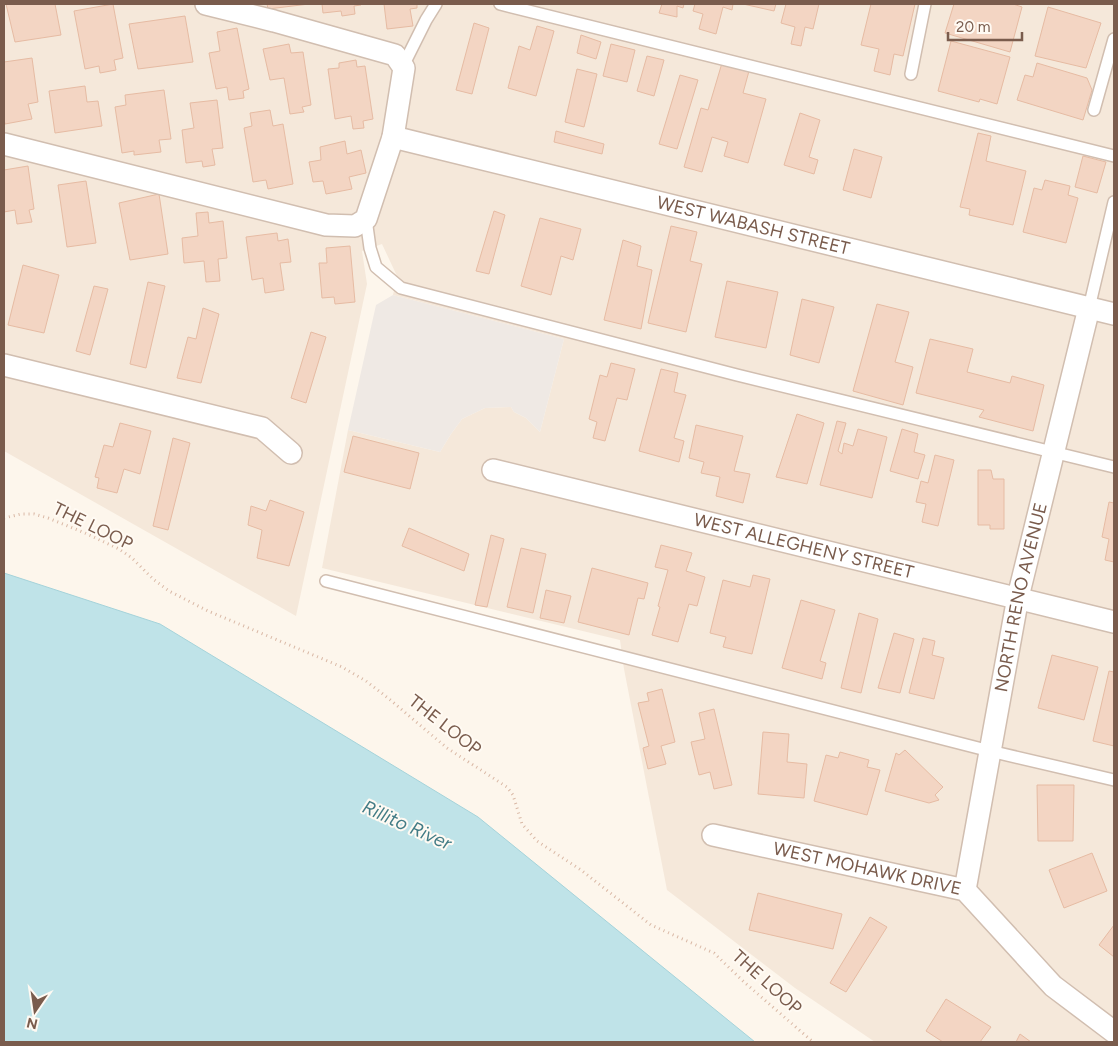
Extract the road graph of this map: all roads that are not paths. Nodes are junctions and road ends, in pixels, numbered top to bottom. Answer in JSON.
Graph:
{"nodes":[{"id":1,"x":206,"y":4,"type":"edge"},
{"id":2,"x":436,"y":4,"type":"edge"},
{"id":3,"x":500,"y":4,"type":"edge"},
{"id":4,"x":925,"y":4,"type":"edge"},
{"id":5,"x":1114,"y":39,"type":"edge"},
{"id":6,"x":403,"y":66,"type":"junction"},
{"id":7,"x":910,"y":74,"type":"dead end"},
{"id":8,"x":1094,"y":110,"type":"dead end"},
{"id":9,"x":393,"y":137,"type":"junction"},
{"id":10,"x":4,"y":144,"type":"edge"},
{"id":11,"x":1114,"y":156,"type":"edge"},
{"id":12,"x":1114,"y":202,"type":"edge"},
{"id":13,"x":366,"y":219,"type":"junction"},
{"id":14,"x":1089,"y":308,"type":"junction"},
{"id":15,"x":1114,"y":314,"type":"edge"},
{"id":16,"x":4,"y":365,"type":"edge"},
{"id":17,"x":291,"y":453,"type":"dead end"},
{"id":18,"x":1053,"y":453,"type":"junction"},
{"id":19,"x":1114,"y":468,"type":"edge"},
{"id":20,"x":493,"y":470,"type":"dead end"},
{"id":21,"x":326,"y":581,"type":"dead end"},
{"id":22,"x":1018,"y":597,"type":"junction"},
{"id":23,"x":1114,"y":622,"type":"edge"},
{"id":24,"x":990,"y":751,"type":"junction"},
{"id":25,"x":1114,"y":780,"type":"edge"},
{"id":26,"x":713,"y":835,"type":"dead end"},
{"id":27,"x":966,"y":890,"type":"junction"},
{"id":28,"x":1114,"y":1032,"type":"edge"}],
"edges":[{"from":1,"to":6,"type":"street"},
{"from":2,"to":6,"type":"lane"},
{"from":3,"to":11,"type":"lane"},
{"from":4,"to":7,"type":"lane"},
{"from":5,"to":8,"type":"lane"},
{"from":6,"to":9,"type":"street"},
{"from":9,"to":13,"type":"street"},
{"from":9,"to":14,"type":"street","name":"WEST WABASH STREET"},
{"from":10,"to":13,"type":"street"},
{"from":12,"to":14,"type":"lane"},
{"from":13,"to":18,"type":"lane"},
{"from":14,"to":15,"type":"street","name":"WEST WABASH STREET"},
{"from":14,"to":18,"type":"street","name":"NORTH RENO AVENUE"},
{"from":16,"to":17,"type":"street"},
{"from":18,"to":19,"type":"lane"},
{"from":18,"to":22,"type":"street","name":"NORTH RENO AVENUE"},
{"from":20,"to":22,"type":"street","name":"WEST ALLEGHENY STREET"},
{"from":21,"to":24,"type":"lane"},
{"from":22,"to":23,"type":"street","name":"WEST ALLEGHENY STREET"},
{"from":22,"to":24,"type":"street","name":"NORTH RENO AVENUE"},
{"from":24,"to":25,"type":"lane"},
{"from":24,"to":27,"type":"street","name":"NORTH RENO AVENUE"},
{"from":26,"to":27,"type":"street","name":"WEST MOHAWK DRIVE"},
{"from":27,"to":28,"type":"street","name":"WEST MOHAWK DRIVE"}]}
